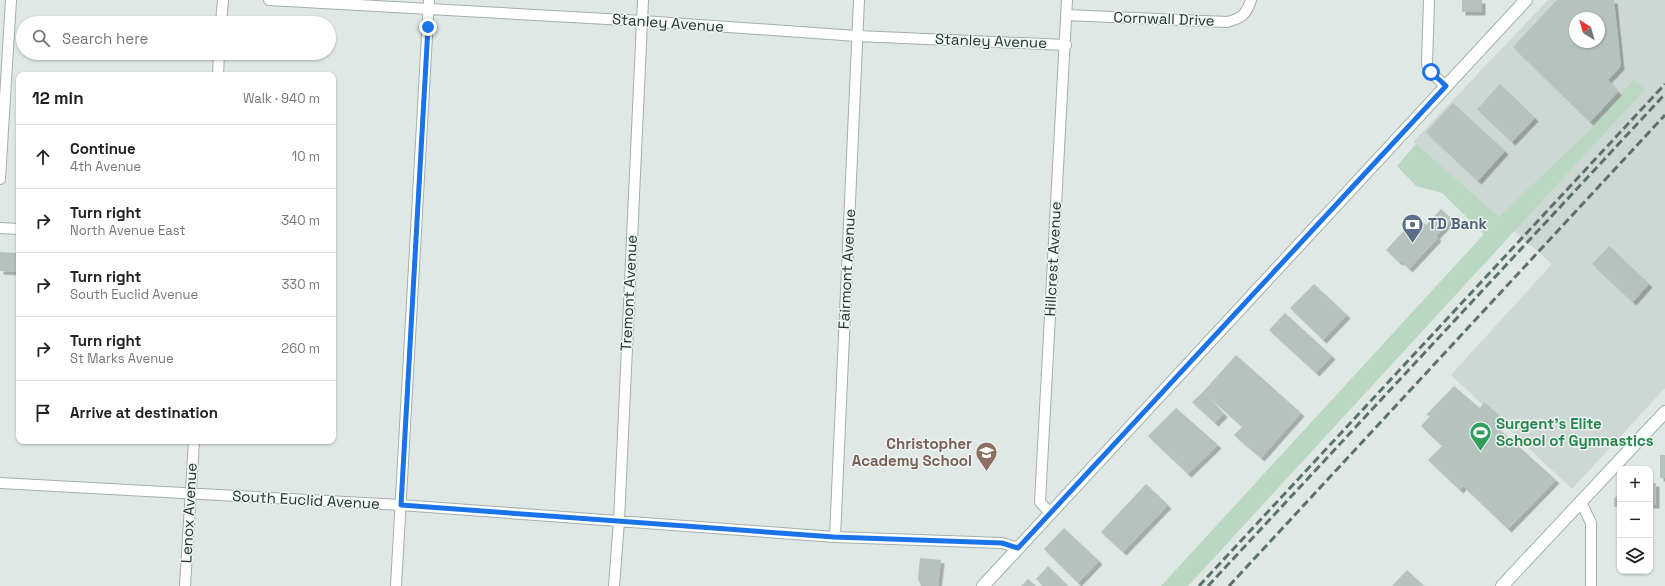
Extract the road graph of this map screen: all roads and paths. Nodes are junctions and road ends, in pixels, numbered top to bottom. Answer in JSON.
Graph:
{"nodes":[{"id":1,"x":11,"y":0,"type":"edge"},
{"id":2,"x":222,"y":0,"type":"edge"},
{"id":3,"x":269,"y":0,"type":"edge"},
{"id":4,"x":643,"y":0,"type":"edge"},
{"id":5,"x":859,"y":0,"type":"edge"},
{"id":6,"x":1067,"y":0,"type":"edge"},
{"id":7,"x":1251,"y":0,"type":"edge"},
{"id":8,"x":1429,"y":0,"type":"edge"},
{"id":9,"x":1526,"y":0,"type":"edge"},
{"id":10,"x":429,"y":5,"type":"edge"},
{"id":11,"x":1066,"y":15,"type":"junction"},
{"id":12,"x":221,"y":16,"type":"edge"},
{"id":13,"x":643,"y":21,"type":"junction"},
{"id":14,"x":857,"y":36,"type":"junction"},
{"id":15,"x":1066,"y":45,"type":"junction"},
{"id":16,"x":219,"y":60,"type":"edge"},
{"id":17,"x":218,"y":72,"type":"edge"},
{"id":18,"x":1446,"y":86,"type":"junction"},
{"id":19,"x":0,"y":179,"type":"edge"},
{"id":20,"x":0,"y":228,"type":"edge"},
{"id":21,"x":16,"y":229,"type":"edge"},
{"id":22,"x":1665,"y":412,"type":"edge"},
{"id":23,"x":194,"y":444,"type":"edge"},
{"id":24,"x":0,"y":483,"type":"edge"},
{"id":25,"x":190,"y":494,"type":"junction"},
{"id":26,"x":1581,"y":502,"type":"junction"},
{"id":27,"x":401,"y":505,"type":"junction"},
{"id":28,"x":1050,"y":513,"type":"junction"},
{"id":29,"x":618,"y":521,"type":"junction"},
{"id":30,"x":834,"y":537,"type":"junction"},
{"id":31,"x":1018,"y":548,"type":"junction"},
{"id":32,"x":185,"y":586,"type":"edge"},
{"id":33,"x":396,"y":586,"type":"edge"},
{"id":34,"x":614,"y":586,"type":"edge"},
{"id":35,"x":984,"y":586,"type":"edge"},
{"id":36,"x":1502,"y":586,"type":"edge"},
{"id":37,"x":1591,"y":586,"type":"edge"}],
"edges":[{"from":1,"to":19,"type":"street"},
{"from":2,"to":12,"type":"street"},
{"from":3,"to":10,"type":"street","name":"Stanley Avenue"},
{"from":4,"to":13,"type":"street","name":"Tremont Avenue"},
{"from":5,"to":14,"type":"street","name":"Fairmont Avenue"},
{"from":6,"to":11,"type":"street","name":"Hillcrest Avenue"},
{"from":7,"to":11,"type":"street","name":"Cornwall Drive"},
{"from":8,"to":18,"type":"street"},
{"from":9,"to":18,"type":"main road"},
{"from":10,"to":13,"type":"street","name":"Stanley Avenue"},
{"from":10,"to":27,"type":"street"},
{"from":11,"to":15,"type":"street","name":"Hillcrest Avenue"},
{"from":13,"to":14,"type":"street","name":"Stanley Avenue"},
{"from":13,"to":29,"type":"street","name":"Tremont Avenue"},
{"from":14,"to":15,"type":"street","name":"Stanley Avenue"},
{"from":14,"to":30,"type":"street","name":"Fairmont Avenue"},
{"from":15,"to":28,"type":"street","name":"Hillcrest Avenue"},
{"from":16,"to":17,"type":"street"},
{"from":18,"to":28,"type":"main road"},
{"from":20,"to":21,"type":"street"},
{"from":22,"to":26,"type":"main road"},
{"from":23,"to":25,"type":"street","name":"Lenox Avenue"},
{"from":24,"to":25,"type":"street","name":"South Euclid Avenue"},
{"from":25,"to":27,"type":"street","name":"South Euclid Avenue"},
{"from":25,"to":32,"type":"street","name":"Lenox Avenue"},
{"from":26,"to":36,"type":"main road"},
{"from":26,"to":37,"type":"street"},
{"from":27,"to":29,"type":"street","name":"South Euclid Avenue"},
{"from":27,"to":33,"type":"street"},
{"from":28,"to":31,"type":"main road"},
{"from":29,"to":30,"type":"street","name":"South Euclid Avenue"},
{"from":29,"to":34,"type":"street","name":"Tremont Avenue"},
{"from":30,"to":31,"type":"street","name":"South Euclid Avenue"},
{"from":31,"to":35,"type":"main road"}]}
